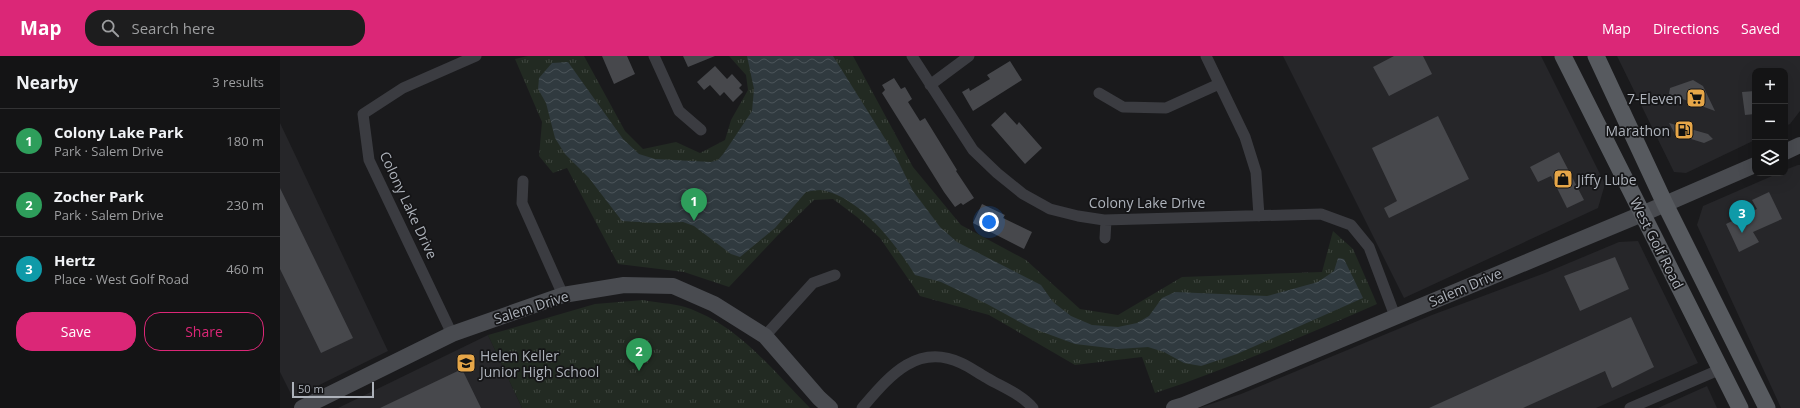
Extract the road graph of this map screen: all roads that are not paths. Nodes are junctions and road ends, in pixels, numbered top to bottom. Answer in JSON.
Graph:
{"nodes":[{"id":1,"x":476,"y":56,"type":"edge"},
{"id":2,"x":654,"y":56,"type":"edge"},
{"id":3,"x":912,"y":56,"type":"edge"},
{"id":4,"x":969,"y":56,"type":"edge"},
{"id":5,"x":1206,"y":56,"type":"edge"},
{"id":6,"x":1563,"y":56,"type":"edge"},
{"id":7,"x":1596,"y":56,"type":"edge"},
{"id":8,"x":1219,"y":84,"type":"junction"},
{"id":9,"x":930,"y":85,"type":"junction"},
{"id":10,"x":1098,"y":93,"type":"dead end"},
{"id":11,"x":701,"y":130,"type":"dead end"},
{"id":12,"x":1800,"y":145,"type":"edge"},
{"id":13,"x":1788,"y":151,"type":"edge"},
{"id":14,"x":1752,"y":166,"type":"edge"},
{"id":15,"x":523,"y":181,"type":"dead end"},
{"id":16,"x":1665,"y":204,"type":"junction"},
{"id":17,"x":1642,"y":214,"type":"junction"},
{"id":18,"x":1259,"y":216,"type":"junction"},
{"id":19,"x":1106,"y":220,"type":"junction"},
{"id":20,"x":1105,"y":238,"type":"dead end"},
{"id":21,"x":835,"y":275,"type":"dead end"},
{"id":22,"x":563,"y":295,"type":"junction"},
{"id":23,"x":1395,"y":316,"type":"junction"},
{"id":24,"x":452,"y":334,"type":"junction"},
{"id":25,"x":765,"y":336,"type":"junction"},
{"id":26,"x":1721,"y":369,"type":"junction"},
{"id":27,"x":302,"y":408,"type":"edge"},
{"id":28,"x":830,"y":408,"type":"edge"},
{"id":29,"x":862,"y":408,"type":"edge"},
{"id":30,"x":1033,"y":408,"type":"edge"},
{"id":31,"x":1174,"y":408,"type":"edge"},
{"id":32,"x":1630,"y":408,"type":"edge"},
{"id":33,"x":1740,"y":408,"type":"edge"},
{"id":34,"x":1767,"y":408,"type":"edge"}],
"edges":[{"from":1,"to":24,"type":"street","name":"Colony Lake Drive"},
{"from":2,"to":11,"type":"street"},
{"from":3,"to":9,"type":"street","name":"Colony Lake Drive"},
{"from":4,"to":9,"type":"street"},
{"from":5,"to":8,"type":"street"},
{"from":6,"to":17,"type":"main road","name":"West Golf Road"},
{"from":7,"to":16,"type":"main road","name":"West Golf Road"},
{"from":8,"to":10,"type":"street"},
{"from":8,"to":18,"type":"street"},
{"from":9,"to":19,"type":"street","name":"Colony Lake Drive"},
{"from":12,"to":13,"type":"street"},
{"from":14,"to":16,"type":"street","name":"Salem Drive"},
{"from":15,"to":22,"type":"street"},
{"from":16,"to":17,"type":"street","name":"Salem Drive"},
{"from":16,"to":34,"type":"main road","name":"West Golf Road"},
{"from":17,"to":23,"type":"street","name":"Salem Drive"},
{"from":17,"to":26,"type":"main road","name":"West Golf Road"},
{"from":18,"to":19,"type":"street","name":"Colony Lake Drive"},
{"from":18,"to":23,"type":"street","name":"Colony Lake Drive"},
{"from":19,"to":20,"type":"street"},
{"from":21,"to":25,"type":"street"},
{"from":22,"to":24,"type":"street","name":"Salem Drive"},
{"from":22,"to":25,"type":"street","name":"Salem Drive"},
{"from":23,"to":31,"type":"street","name":"Salem Drive"},
{"from":24,"to":27,"type":"street","name":"Salem Drive"},
{"from":25,"to":28,"type":"street","name":"Salem Drive"},
{"from":26,"to":32,"type":"street"},
{"from":26,"to":33,"type":"main road","name":"West Golf Road"},
{"from":29,"to":30,"type":"street"}]}
